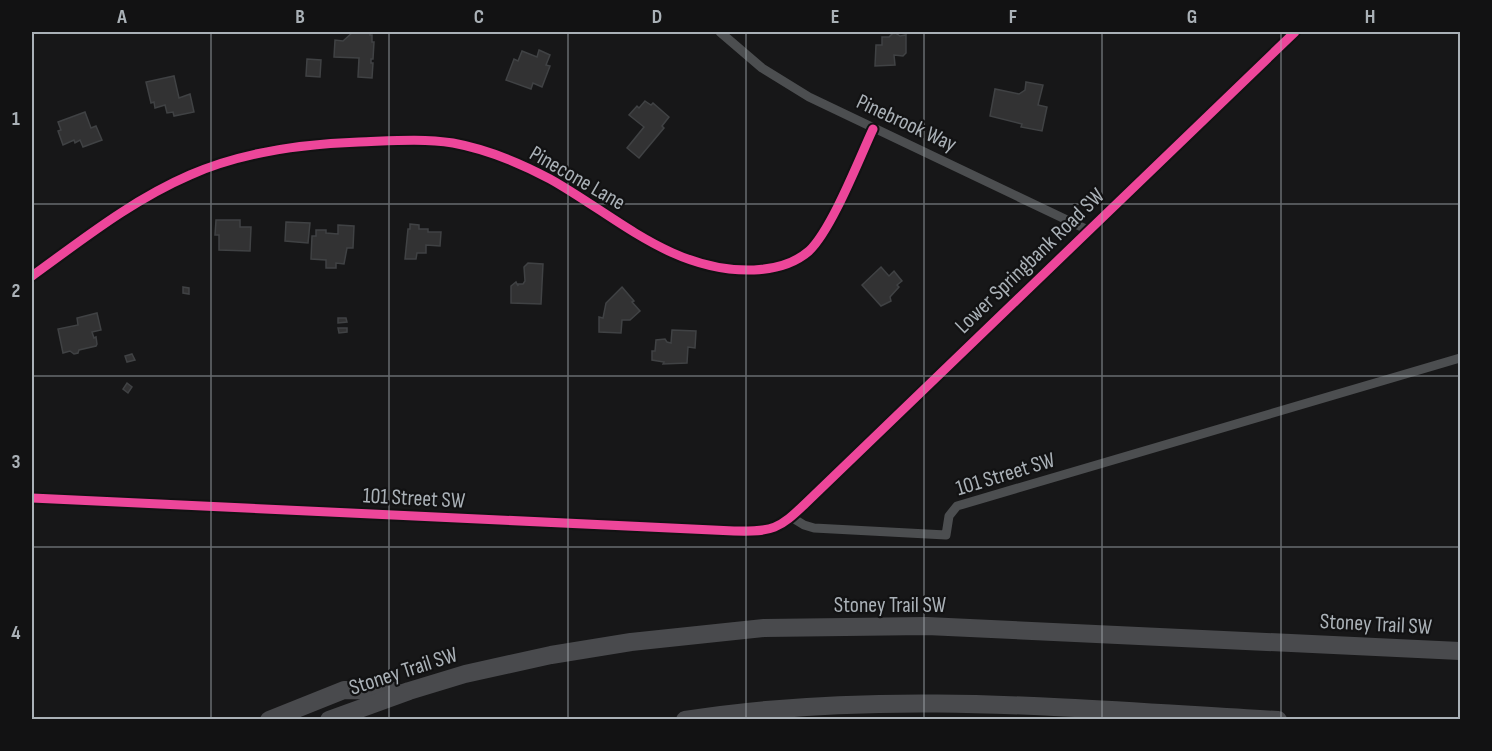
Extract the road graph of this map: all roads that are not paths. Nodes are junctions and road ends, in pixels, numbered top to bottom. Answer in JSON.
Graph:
{"nodes":[{"id":1,"x":720,"y":32,"type":"edge"},
{"id":2,"x":1295,"y":32,"type":"edge"},
{"id":3,"x":873,"y":129,"type":"junction"},
{"id":4,"x":1088,"y":230,"type":"junction"},
{"id":5,"x":32,"y":276,"type":"edge"},
{"id":6,"x":1461,"y":358,"type":"edge"},
{"id":7,"x":32,"y":498,"type":"edge"},
{"id":8,"x":791,"y":517,"type":"junction"},
{"id":9,"x":1461,"y":651,"type":"edge"},
{"id":10,"x":409,"y":691,"type":"junction"},
{"id":11,"x":269,"y":720,"type":"edge"},
{"id":12,"x":329,"y":720,"type":"edge"},
{"id":13,"x":685,"y":720,"type":"edge"},
{"id":14,"x":1278,"y":720,"type":"edge"}],
"edges":[{"from":1,"to":3,"type":"street","name":"Pinebrook Way"},
{"from":2,"to":4,"type":"street","name":"Lower Springbank Road SW"},
{"from":3,"to":4,"type":"street","name":"Pinebrook Way"},
{"from":3,"to":5,"type":"street","name":"Pinecone Lane"},
{"from":4,"to":8,"type":"street","name":"Lower Springbank Road SW"},
{"from":6,"to":8,"type":"street","name":"101 Street SW"},
{"from":7,"to":8,"type":"street","name":"101 Street SW"},
{"from":9,"to":10,"type":"highway","name":"Stoney Trail SW"},
{"from":10,"to":11,"type":"highway"},
{"from":10,"to":12,"type":"highway","name":"Stoney Trail SW"},
{"from":13,"to":14,"type":"highway"}]}
